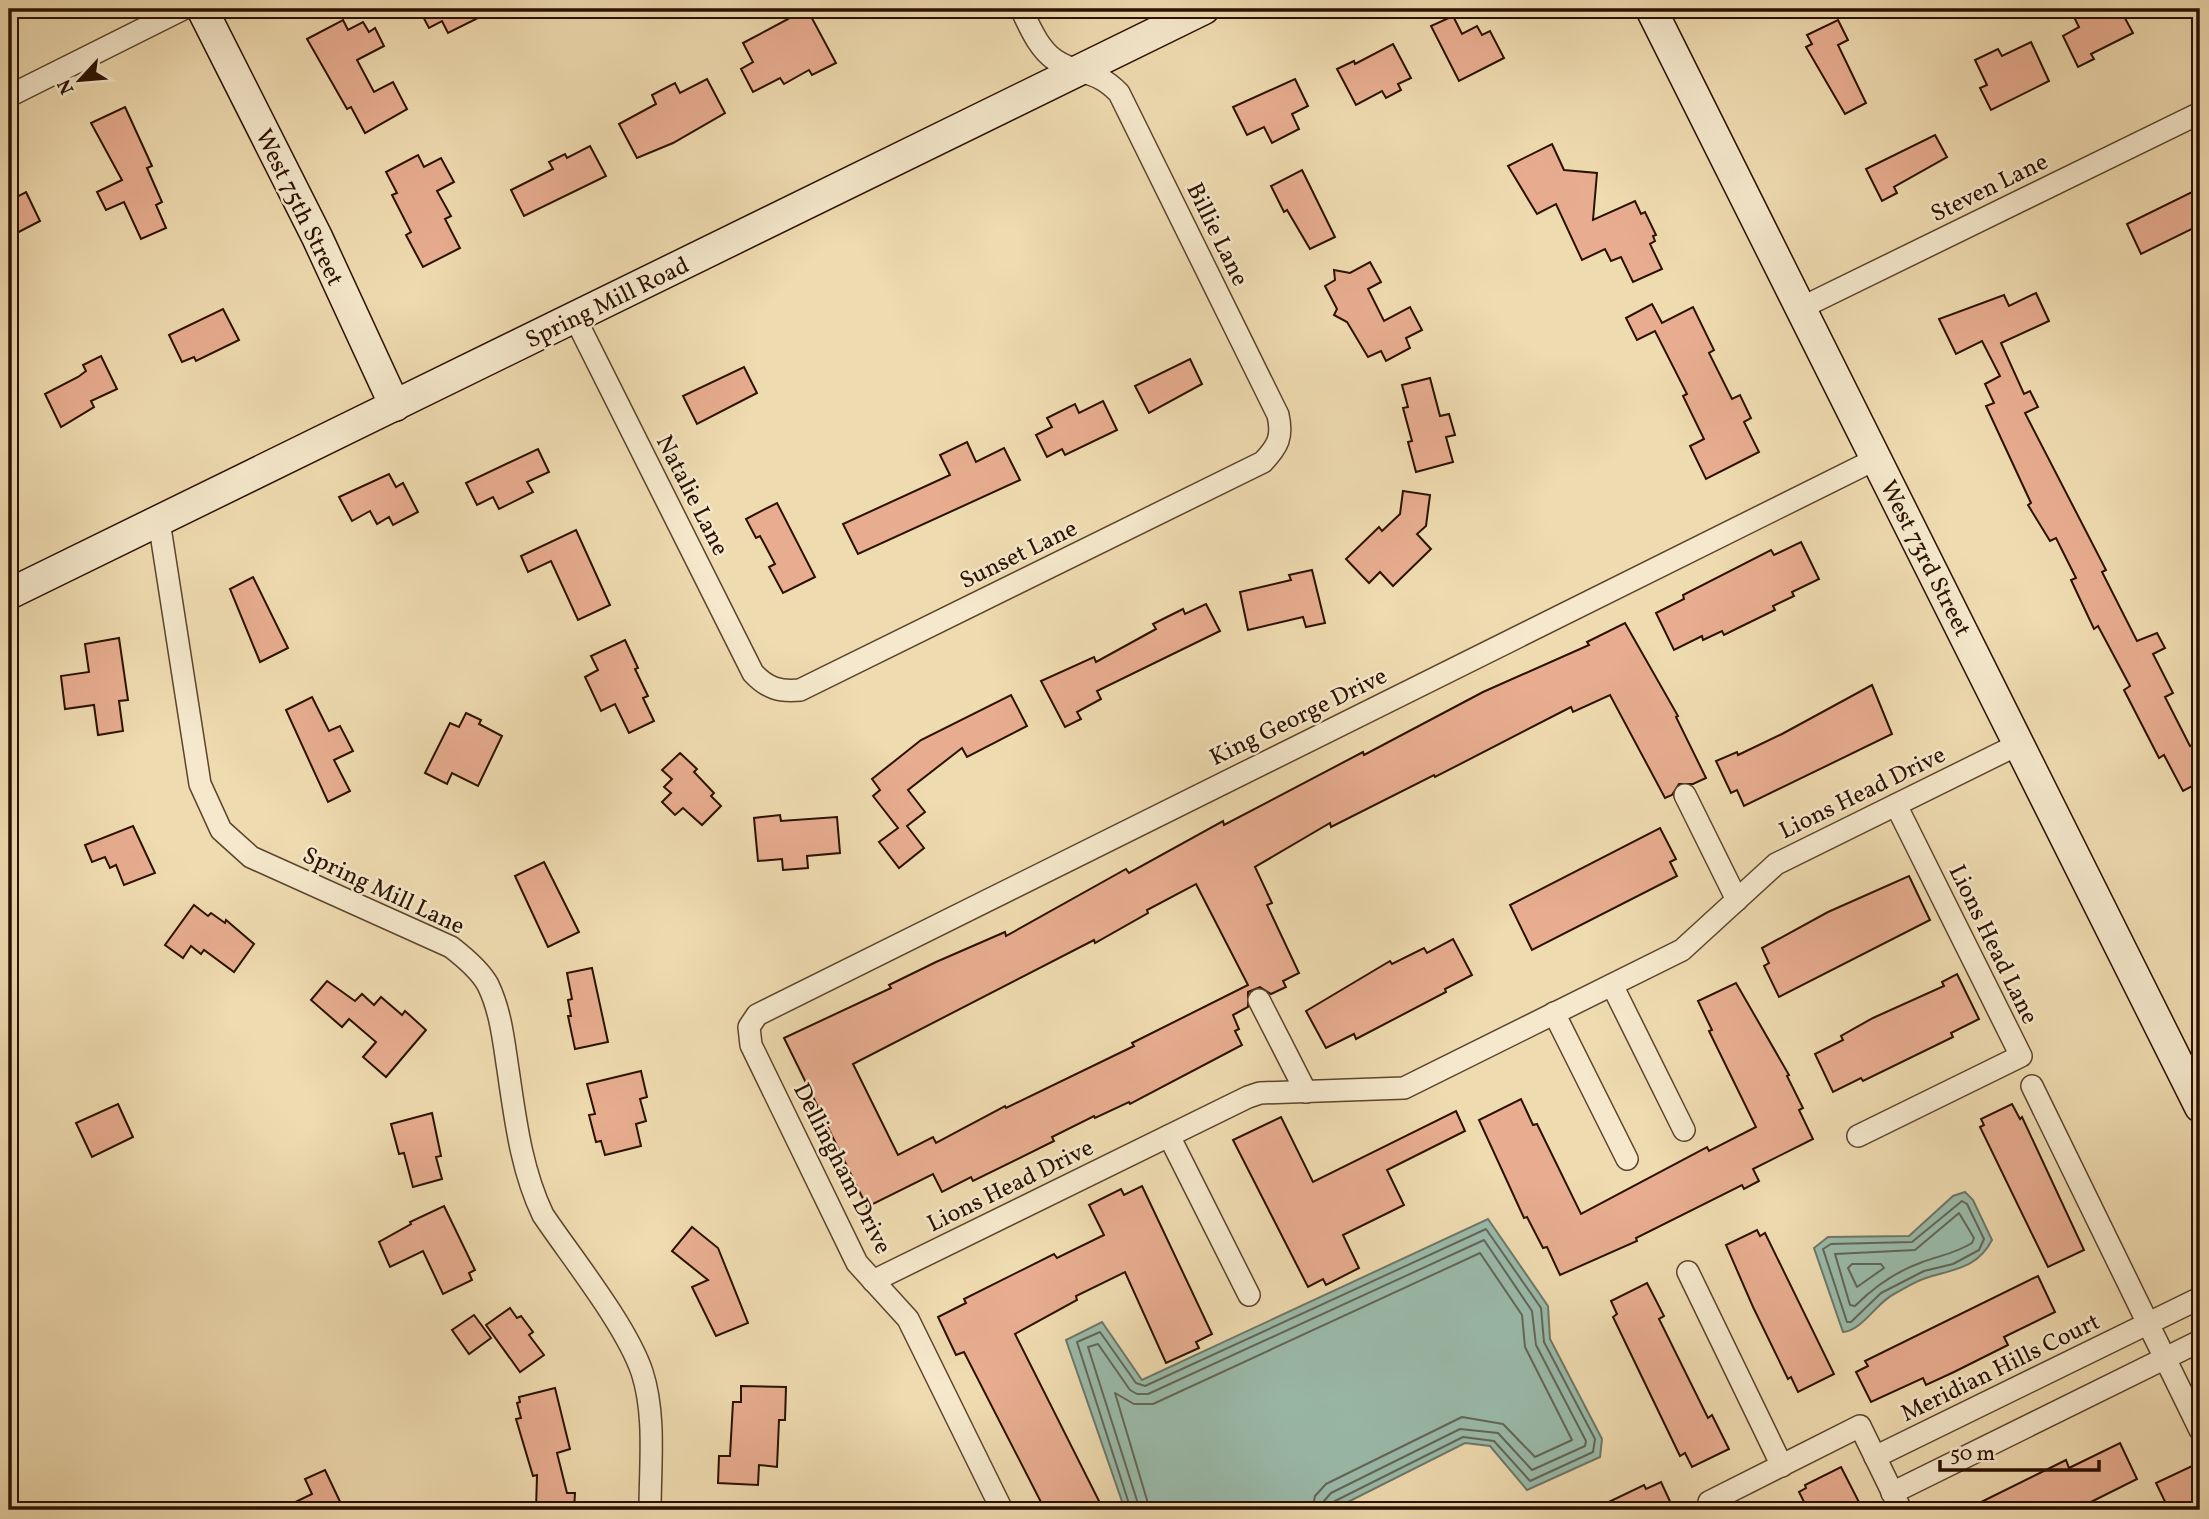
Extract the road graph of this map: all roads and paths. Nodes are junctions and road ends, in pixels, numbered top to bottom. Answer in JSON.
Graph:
{"nodes":[{"id":1,"x":183,"y":9,"type":"edge"},
{"id":2,"x":202,"y":9,"type":"edge"},
{"id":3,"x":1021,"y":9,"type":"edge"},
{"id":4,"x":1204,"y":9,"type":"edge"},
{"id":5,"x":1651,"y":9,"type":"edge"},
{"id":6,"x":1080,"y":70,"type":"junction"},
{"id":7,"x":9,"y":96,"type":"edge"},
{"id":8,"x":2200,"y":113,"type":"edge"},
{"id":9,"x":1801,"y":309,"type":"junction"},
{"id":10,"x":575,"y":318,"type":"junction"},
{"id":11,"x":395,"y":406,"type":"junction"},
{"id":12,"x":1279,"y":444,"type":"joint"},
{"id":13,"x":1876,"y":459,"type":"junction"},
{"id":14,"x":159,"y":521,"type":"junction"},
{"id":15,"x":9,"y":594,"type":"edge"},
{"id":16,"x":772,"y":688,"type":"joint"},
{"id":17,"x":2019,"y":744,"type":"junction"},
{"id":18,"x":1685,"y":795,"type":"dead end"},
{"id":19,"x":1896,"y":805,"type":"junction"},
{"id":20,"x":1737,"y":900,"type":"junction"},
{"id":21,"x":1612,"y":985,"type":"junction"},
{"id":22,"x":1259,"y":1000,"type":"dead end"},
{"id":23,"x":1554,"y":1013,"type":"junction"},
{"id":24,"x":749,"y":1027,"type":"joint"},
{"id":25,"x":2032,"y":1086,"type":"dead end"},
{"id":26,"x":1306,"y":1092,"type":"junction"},
{"id":27,"x":2200,"y":1107,"type":"edge"},
{"id":28,"x":1684,"y":1130,"type":"dead end"},
{"id":29,"x":1169,"y":1136,"type":"junction"},
{"id":30,"x":1858,"y":1136,"type":"dead end"},
{"id":31,"x":1626,"y":1159,"type":"dead end"},
{"id":32,"x":1688,"y":1272,"type":"dead end"},
{"id":33,"x":873,"y":1281,"type":"junction"},
{"id":34,"x":1249,"y":1296,"type":"dead end"},
{"id":35,"x":2200,"y":1298,"type":"edge"},
{"id":36,"x":2148,"y":1324,"type":"junction"},
{"id":37,"x":2200,"y":1341,"type":"edge"},
{"id":38,"x":2165,"y":1358,"type":"junction"},
{"id":39,"x":2200,"y":1430,"type":"edge"},
{"id":40,"x":1875,"y":1457,"type":"junction"},
{"id":41,"x":1782,"y":1466,"type":"junction"},
{"id":42,"x":1897,"y":1501,"type":"edge"},
{"id":43,"x":650,"y":1510,"type":"edge"},
{"id":44,"x":1002,"y":1510,"type":"edge"},
{"id":45,"x":1713,"y":1510,"type":"edge"}],
"edges":[{"from":1,"to":7,"type":"street"},
{"from":2,"to":11,"type":"street","name":"West 75th Street"},
{"from":3,"to":6,"type":"street","name":"Billie Lane"},
{"from":4,"to":6,"type":"street","name":"Spring Mill Road"},
{"from":5,"to":9,"type":"street","name":"West 73rd Street"},
{"from":6,"to":10,"type":"street","name":"Spring Mill Road"},
{"from":6,"to":12,"type":"street","name":"Billie Lane"},
{"from":8,"to":9,"type":"street","name":"Steven Lane"},
{"from":9,"to":13,"type":"street","name":"West 73rd Street"},
{"from":10,"to":11,"type":"street","name":"Spring Mill Road"},
{"from":10,"to":16,"type":"street","name":"Natalie Lane"},
{"from":11,"to":14,"type":"street","name":"Spring Mill Road"},
{"from":12,"to":16,"type":"street","name":"Sunset Lane"},
{"from":13,"to":17,"type":"street","name":"West 73rd Street"},
{"from":13,"to":24,"type":"street","name":"King George Drive"},
{"from":14,"to":15,"type":"street","name":"Spring Mill Road"},
{"from":14,"to":43,"type":"street","name":"Spring Mill Lane"},
{"from":17,"to":19,"type":"street","name":"Lions Head Drive"},
{"from":17,"to":27,"type":"street","name":"West 73rd Street"},
{"from":18,"to":20,"type":"street"},
{"from":19,"to":20,"type":"street","name":"Lions Head Drive"},
{"from":19,"to":30,"type":"street","name":"Lions Head Lane"},
{"from":20,"to":21,"type":"street","name":"Lions Head Drive"},
{"from":21,"to":23,"type":"street","name":"Lions Head Drive"},
{"from":21,"to":28,"type":"street"},
{"from":22,"to":26,"type":"street"},
{"from":23,"to":26,"type":"street","name":"Lions Head Drive"},
{"from":23,"to":31,"type":"street"},
{"from":24,"to":33,"type":"street","name":"Dellingham Drive"},
{"from":25,"to":36,"type":"street"},
{"from":26,"to":29,"type":"street","name":"Lions Head Drive"},
{"from":29,"to":33,"type":"street","name":"Lions Head Drive"},
{"from":29,"to":34,"type":"street"},
{"from":32,"to":41,"type":"street"},
{"from":33,"to":44,"type":"street","name":"Dellingham Drive"},
{"from":35,"to":36,"type":"street","name":"Meridian Hills Court"},
{"from":36,"to":38,"type":"street"},
{"from":36,"to":40,"type":"street","name":"Meridian Hills Court"},
{"from":37,"to":38,"type":"street"},
{"from":38,"to":39,"type":"street"},
{"from":38,"to":42,"type":"street"},
{"from":40,"to":41,"type":"street"},
{"from":40,"to":42,"type":"street"},
{"from":41,"to":45,"type":"street"}]}
